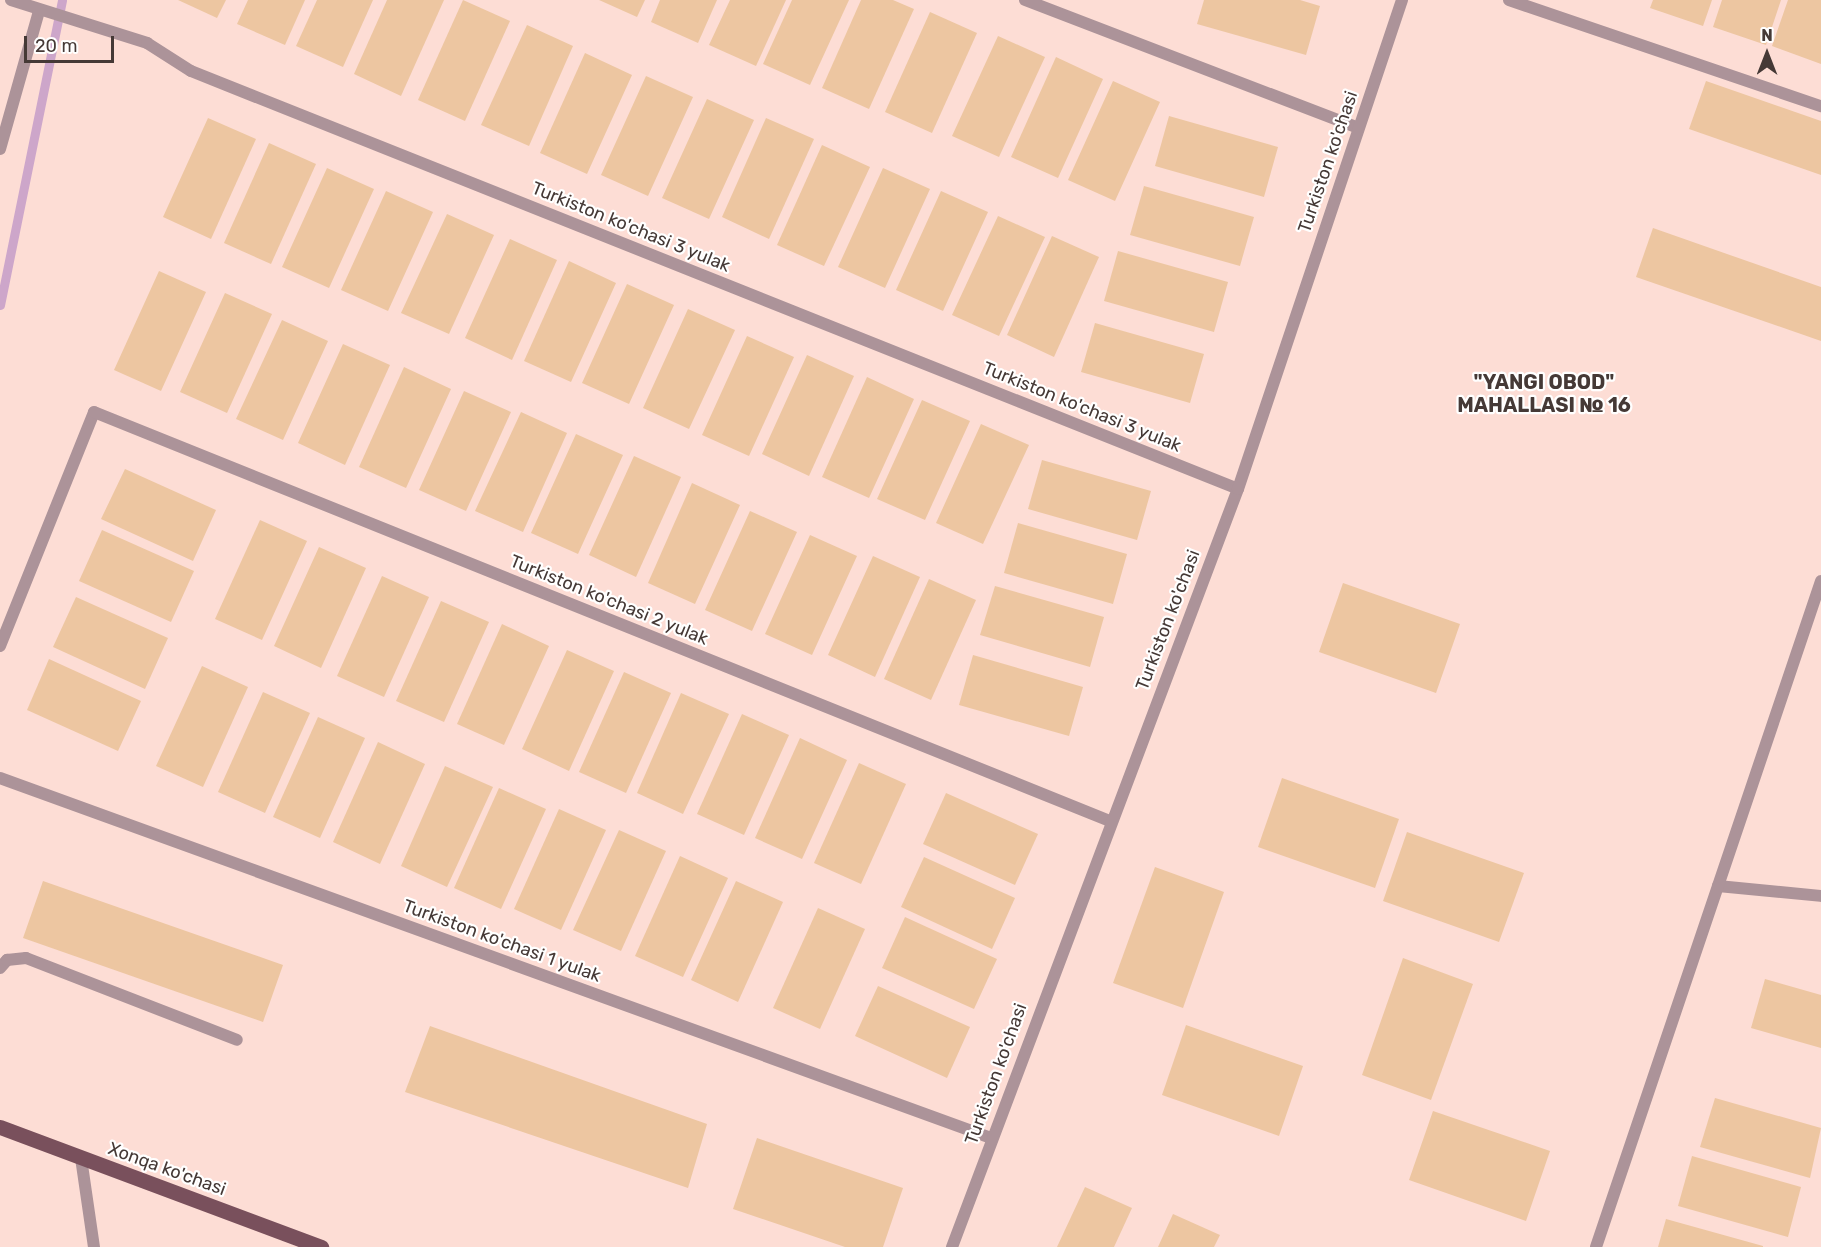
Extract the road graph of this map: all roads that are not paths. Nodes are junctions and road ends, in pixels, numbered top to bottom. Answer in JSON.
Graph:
{"nodes":[{"id":1,"x":11,"y":0,"type":"edge"},
{"id":2,"x":1025,"y":0,"type":"edge"},
{"id":3,"x":1402,"y":0,"type":"edge"},
{"id":4,"x":1509,"y":0,"type":"edge"},
{"id":5,"x":39,"y":11,"type":"junction"},
{"id":6,"x":1821,"y":106,"type":"edge"},
{"id":7,"x":1358,"y":128,"type":"junction"},
{"id":8,"x":0,"y":149,"type":"edge"},
{"id":9,"x":1238,"y":489,"type":"junction"},
{"id":10,"x":1821,"y":581,"type":"edge"},
{"id":11,"x":0,"y":646,"type":"edge"},
{"id":12,"x":0,"y":778,"type":"edge"},
{"id":13,"x":1110,"y":821,"type":"junction"},
{"id":14,"x":1718,"y":886,"type":"junction"},
{"id":15,"x":1821,"y":896,"type":"edge"},
{"id":16,"x":0,"y":968,"type":"edge"},
{"id":17,"x":237,"y":1040,"type":"dead end"},
{"id":18,"x":0,"y":1127,"type":"edge"},
{"id":19,"x":991,"y":1138,"type":"junction"},
{"id":20,"x":81,"y":1158,"type":"junction"},
{"id":21,"x":94,"y":1247,"type":"edge"},
{"id":22,"x":321,"y":1247,"type":"edge"},
{"id":23,"x":952,"y":1247,"type":"edge"},
{"id":24,"x":1596,"y":1247,"type":"edge"}],
"edges":[{"from":1,"to":5,"type":"street","name":"Turkiston ko'chasi 3 yulak"},
{"from":2,"to":7,"type":"street"},
{"from":3,"to":7,"type":"street","name":"Turkiston ko'chasi"},
{"from":4,"to":6,"type":"street"},
{"from":5,"to":8,"type":"street"},
{"from":5,"to":9,"type":"street","name":"Turkiston ko'chasi 3 yulak"},
{"from":7,"to":9,"type":"street","name":"Turkiston ko'chasi"},
{"from":9,"to":13,"type":"street","name":"Turkiston ko'chasi"},
{"from":10,"to":14,"type":"street"},
{"from":11,"to":13,"type":"street","name":"Turkiston ko'chasi 2 yulak"},
{"from":12,"to":19,"type":"street","name":"Turkiston ko'chasi 1 yulak"},
{"from":13,"to":19,"type":"street","name":"Turkiston ko'chasi"},
{"from":14,"to":15,"type":"street"},
{"from":14,"to":24,"type":"street"},
{"from":16,"to":17,"type":"street"},
{"from":18,"to":20,"type":"main road","name":"Xonqa ko'chasi"},
{"from":19,"to":23,"type":"street","name":"Turkiston ko'chasi"},
{"from":20,"to":21,"type":"street"},
{"from":20,"to":22,"type":"main road","name":"Xonqa ko'chasi"}]}
